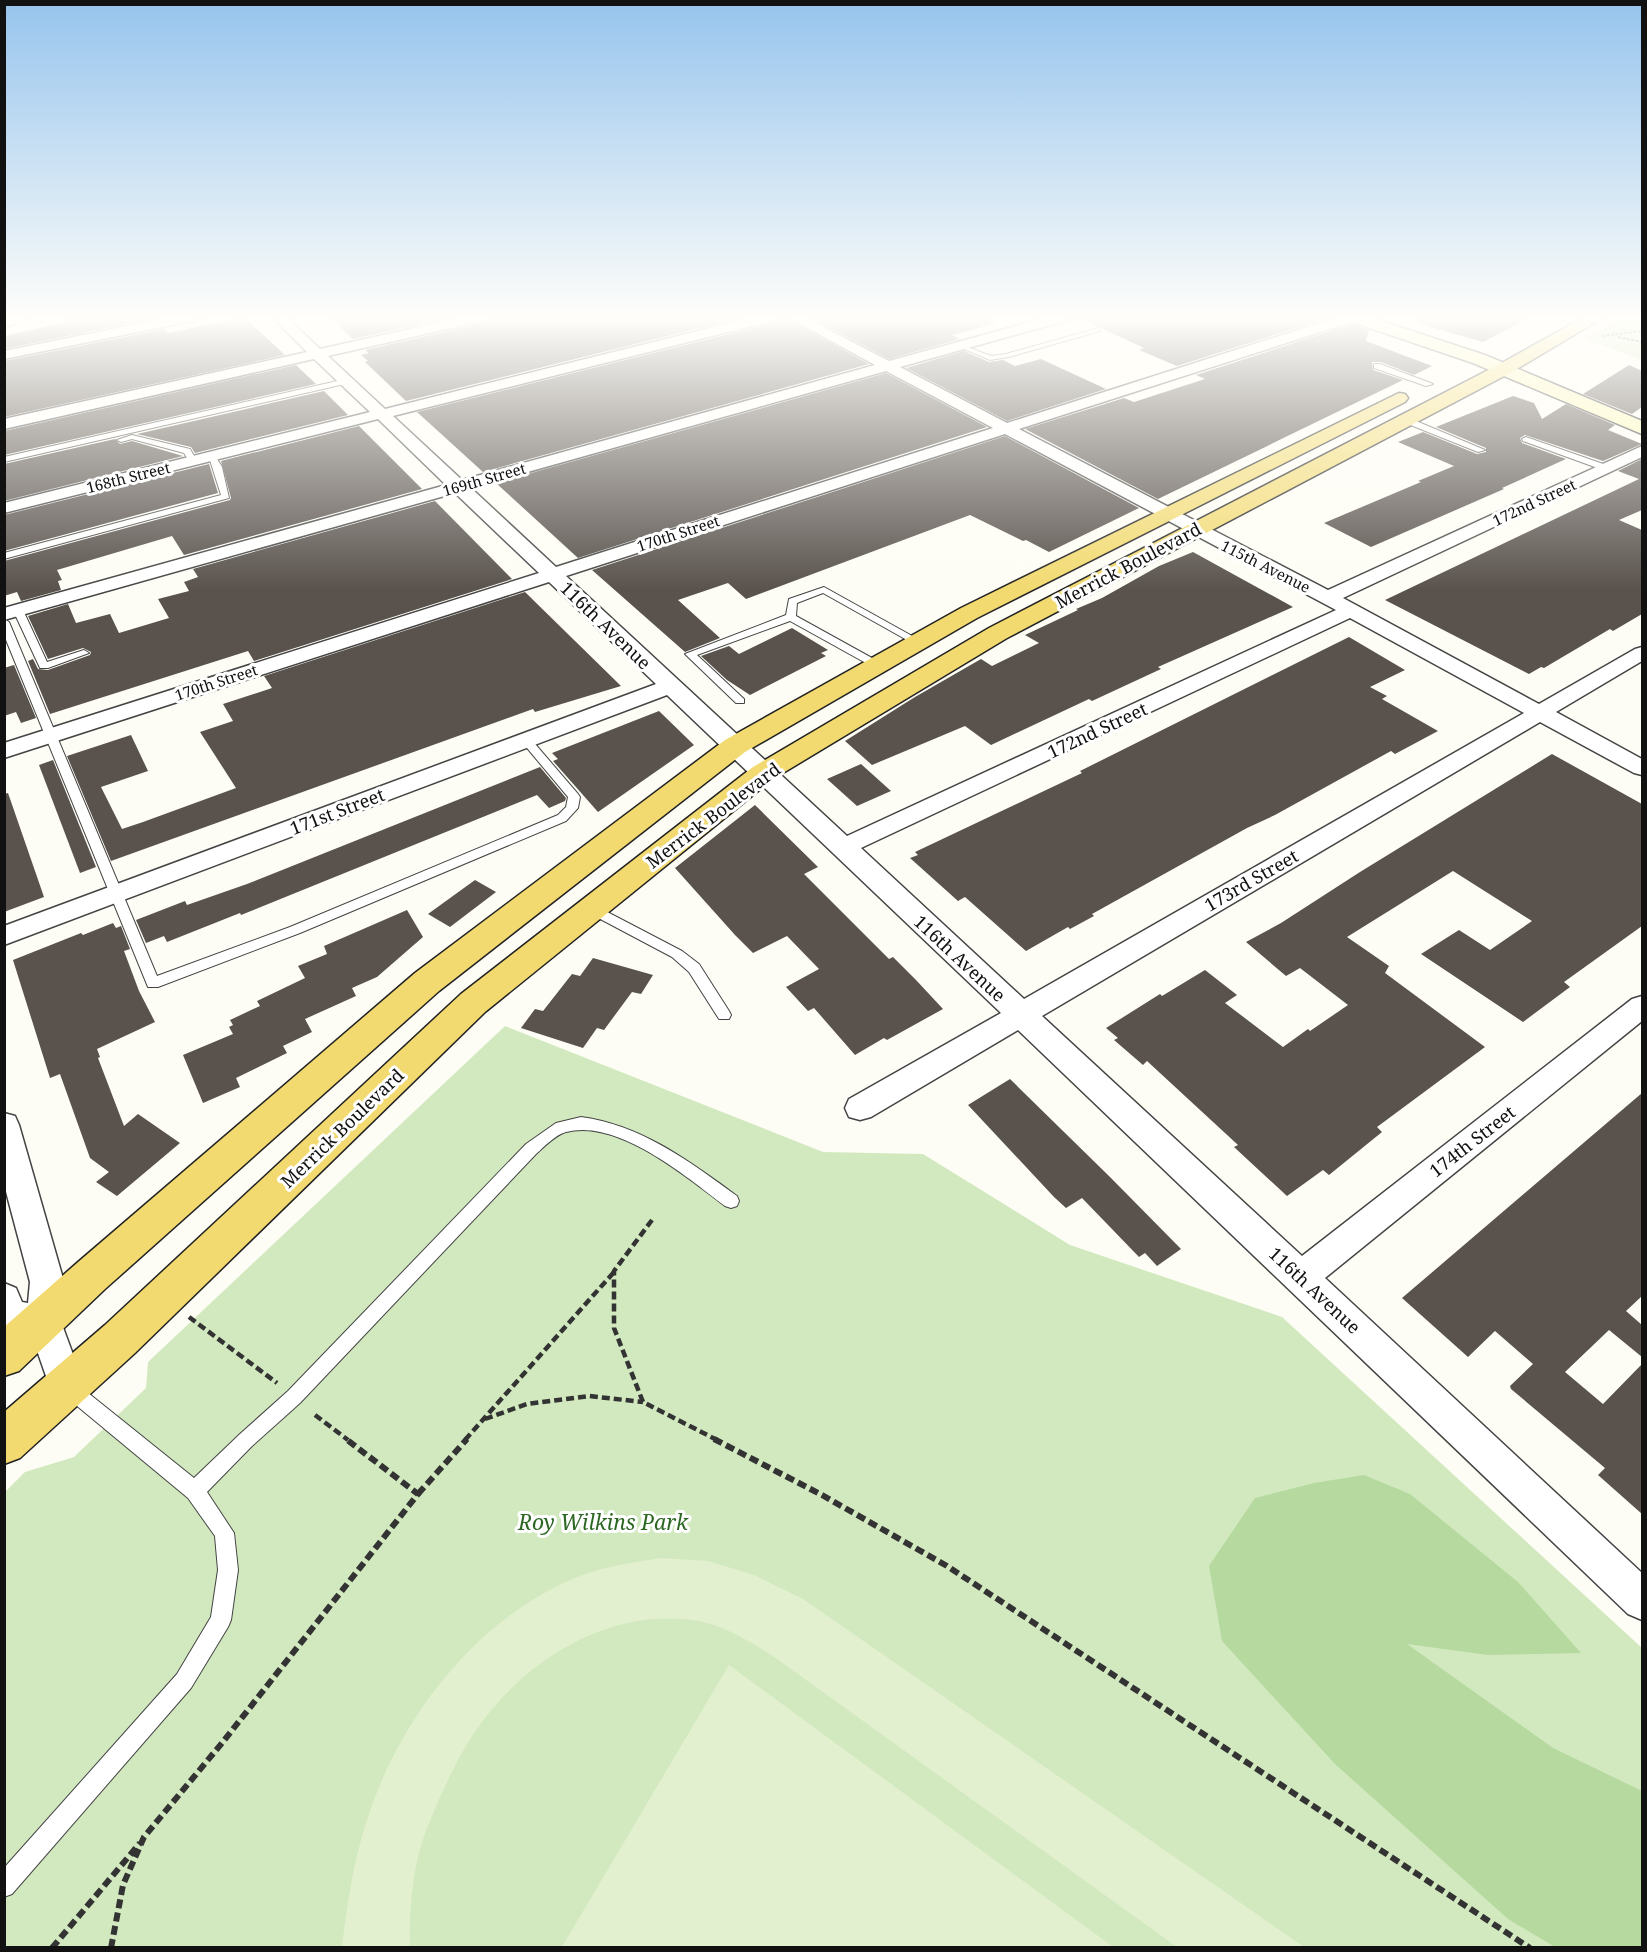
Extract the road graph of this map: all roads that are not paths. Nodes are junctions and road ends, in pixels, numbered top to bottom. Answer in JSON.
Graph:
{"nodes":[{"id":1,"x":80,"y":407,"type":"edge"},
{"id":2,"x":233,"y":407,"type":"edge"},
{"id":3,"x":374,"y":407,"type":"edge"},
{"id":4,"x":410,"y":407,"type":"edge"},
{"id":5,"x":740,"y":407,"type":"edge"},
{"id":6,"x":964,"y":407,"type":"edge"},
{"id":7,"x":1073,"y":407,"type":"edge"},
{"id":8,"x":1381,"y":407,"type":"edge"},
{"id":9,"x":1431,"y":407,"type":"edge"},
{"id":10,"x":1593,"y":407,"type":"edge"},
{"id":11,"x":382,"y":414,"type":"junction"},
{"id":12,"x":1406,"y":420,"type":"junction"},
{"id":13,"x":4,"y":424,"type":"edge"},
{"id":14,"x":1642,"y":428,"type":"edge"},
{"id":15,"x":1005,"y":429,"type":"junction"},
{"id":16,"x":1526,"y":439,"type":"dead end"},
{"id":17,"x":1481,"y":450,"type":"dead end"},
{"id":18,"x":1642,"y":451,"type":"edge"},
{"id":19,"x":211,"y":456,"type":"junction"},
{"id":20,"x":4,"y":460,"type":"edge"},
{"id":21,"x":193,"y":461,"type":"junction"},
{"id":22,"x":4,"y":466,"type":"edge"},
{"id":23,"x":1606,"y":468,"type":"junction"},
{"id":24,"x":459,"y":486,"type":"junction"},
{"id":25,"x":4,"y":508,"type":"edge"},
{"id":26,"x":1165,"y":514,"type":"junction"},
{"id":27,"x":1195,"y":530,"type":"junction"},
{"id":28,"x":4,"y":556,"type":"edge"},
{"id":29,"x":552,"y":573,"type":"junction"},
{"id":30,"x":1327,"y":598,"type":"junction"},
{"id":31,"x":1351,"y":610,"type":"junction"},
{"id":32,"x":11,"y":612,"type":"edge"},
{"id":33,"x":791,"y":617,"type":"junction"},
{"id":34,"x":956,"y":620,"type":"junction"},
{"id":35,"x":4,"y":622,"type":"edge"},
{"id":36,"x":992,"y":636,"type":"junction"},
{"id":37,"x":918,"y":642,"type":"junction"},
{"id":38,"x":84,"y":653,"type":"dead end"},
{"id":39,"x":1642,"y":653,"type":"edge"},
{"id":40,"x":877,"y":665,"type":"junction"},
{"id":41,"x":670,"y":686,"type":"junction"},
{"id":42,"x":740,"y":700,"type":"dead end"},
{"id":43,"x":1539,"y":713,"type":"junction"},
{"id":44,"x":52,"y":735,"type":"junction"},
{"id":45,"x":526,"y":740,"type":"junction"},
{"id":46,"x":735,"y":746,"type":"junction"},
{"id":47,"x":4,"y":751,"type":"edge"},
{"id":48,"x":1642,"y":768,"type":"edge"},
{"id":49,"x":763,"y":773,"type":"junction"},
{"id":50,"x":843,"y":847,"type":"junction"},
{"id":51,"x":116,"y":894,"type":"junction"},
{"id":52,"x":592,"y":909,"type":"junction"},
{"id":53,"x":4,"y":936,"type":"edge"},
{"id":54,"x":1642,"y":1006,"type":"edge"},
{"id":55,"x":724,"y":1015,"type":"dead end"},
{"id":56,"x":1020,"y":1015,"type":"junction"},
{"id":57,"x":860,"y":1108,"type":"dead end"},
{"id":58,"x":4,"y":1125,"type":"edge"},
{"id":59,"x":731,"y":1201,"type":"dead end"},
{"id":60,"x":1301,"y":1277,"type":"junction"},
{"id":61,"x":4,"y":1299,"type":"edge"},
{"id":62,"x":44,"y":1322,"type":"junction"},
{"id":63,"x":4,"y":1356,"type":"edge"},
{"id":64,"x":67,"y":1387,"type":"junction"},
{"id":65,"x":4,"y":1442,"type":"edge"},
{"id":66,"x":195,"y":1491,"type":"junction"},
{"id":67,"x":1642,"y":1600,"type":"edge"},
{"id":68,"x":4,"y":1886,"type":"edge"}],
"edges":[{"from":1,"to":13,"type":"street"},
{"from":2,"to":20,"type":"lane"},
{"from":3,"to":11,"type":"street","name":"116th Avenue"},
{"from":4,"to":11,"type":"street","name":"168th Street"},
{"from":5,"to":24,"type":"street","name":"169th Street"},
{"from":6,"to":15,"type":"street","name":"115th Avenue"},
{"from":7,"to":15,"type":"street","name":"170th Street"},
{"from":8,"to":26,"type":"main road","name":"Merrick Boulevard"},
{"from":9,"to":12,"type":"main road","name":"Merrick Boulevard"},
{"from":10,"to":14,"type":"main road"},
{"from":11,"to":19,"type":"street","name":"168th Street"},
{"from":11,"to":24,"type":"street","name":"116th Avenue"},
{"from":12,"to":17,"type":"lane"},
{"from":12,"to":27,"type":"main road","name":"Merrick Boulevard"},
{"from":15,"to":26,"type":"street","name":"115th Avenue"},
{"from":15,"to":29,"type":"street","name":"170th Street"},
{"from":16,"to":23,"type":"lane"},
{"from":18,"to":23,"type":"street","name":"172nd Street"},
{"from":19,"to":21,"type":"street","name":"168th Street"},
{"from":19,"to":28,"type":"lane"},
{"from":21,"to":22,"type":"lane"},
{"from":21,"to":25,"type":"street","name":"168th Street"},
{"from":23,"to":30,"type":"street","name":"172nd Street"},
{"from":24,"to":29,"type":"street","name":"116th Avenue"},
{"from":24,"to":32,"type":"street","name":"169th Street"},
{"from":26,"to":27,"type":"street","name":"115th Avenue"},
{"from":26,"to":34,"type":"main road","name":"Merrick Boulevard"},
{"from":27,"to":30,"type":"street","name":"115th Avenue"},
{"from":27,"to":36,"type":"main road","name":"Merrick Boulevard"},
{"from":29,"to":41,"type":"street","name":"116th Avenue"},
{"from":29,"to":44,"type":"street","name":"170th Street"},
{"from":30,"to":31,"type":"street","name":"115th Avenue"},
{"from":31,"to":43,"type":"street","name":"115th Avenue"},
{"from":31,"to":50,"type":"street","name":"172nd Street"},
{"from":32,"to":38,"type":"lane"},
{"from":33,"to":37,"type":"lane"},
{"from":33,"to":40,"type":"lane"},
{"from":33,"to":42,"type":"lane"},
{"from":34,"to":36,"type":"main road"},
{"from":34,"to":37,"type":"main road","name":"Merrick Boulevard"},
{"from":35,"to":44,"type":"lane"},
{"from":36,"to":49,"type":"main road","name":"Merrick Boulevard"},
{"from":37,"to":40,"type":"main road","name":"Merrick Boulevard"},
{"from":39,"to":43,"type":"street","name":"173rd Street"},
{"from":40,"to":46,"type":"main road","name":"Merrick Boulevard"},
{"from":41,"to":45,"type":"street","name":"171st Street"},
{"from":41,"to":46,"type":"street","name":"116th Avenue"},
{"from":43,"to":48,"type":"street","name":"115th Avenue"},
{"from":43,"to":56,"type":"street","name":"173rd Street"},
{"from":44,"to":47,"type":"street","name":"170th Street"},
{"from":44,"to":51,"type":"lane"},
{"from":45,"to":51,"type":"street","name":"171st Street"},
{"from":45,"to":51,"type":"lane"},
{"from":46,"to":49,"type":"street","name":"116th Avenue"},
{"from":46,"to":62,"type":"main road","name":"Merrick Boulevard"},
{"from":49,"to":50,"type":"street","name":"116th Avenue"},
{"from":49,"to":52,"type":"main road","name":"Merrick Boulevard"},
{"from":50,"to":56,"type":"street","name":"116th Avenue"},
{"from":51,"to":53,"type":"street","name":"171st Street"},
{"from":52,"to":55,"type":"lane"},
{"from":52,"to":64,"type":"main road","name":"Merrick Boulevard"},
{"from":54,"to":60,"type":"street","name":"174th Street"},
{"from":56,"to":57,"type":"street","name":"173rd Street"},
{"from":56,"to":60,"type":"street","name":"116th Avenue"},
{"from":58,"to":62,"type":"street"},
{"from":59,"to":66,"type":"lane"},
{"from":60,"to":67,"type":"street","name":"116th Avenue"},
{"from":61,"to":62,"type":"street"},
{"from":62,"to":63,"type":"main road","name":"Merrick Boulevard"},
{"from":62,"to":64,"type":"street"},
{"from":64,"to":65,"type":"main road","name":"Merrick Boulevard"},
{"from":64,"to":66,"type":"lane"},
{"from":66,"to":68,"type":"lane"}]}
